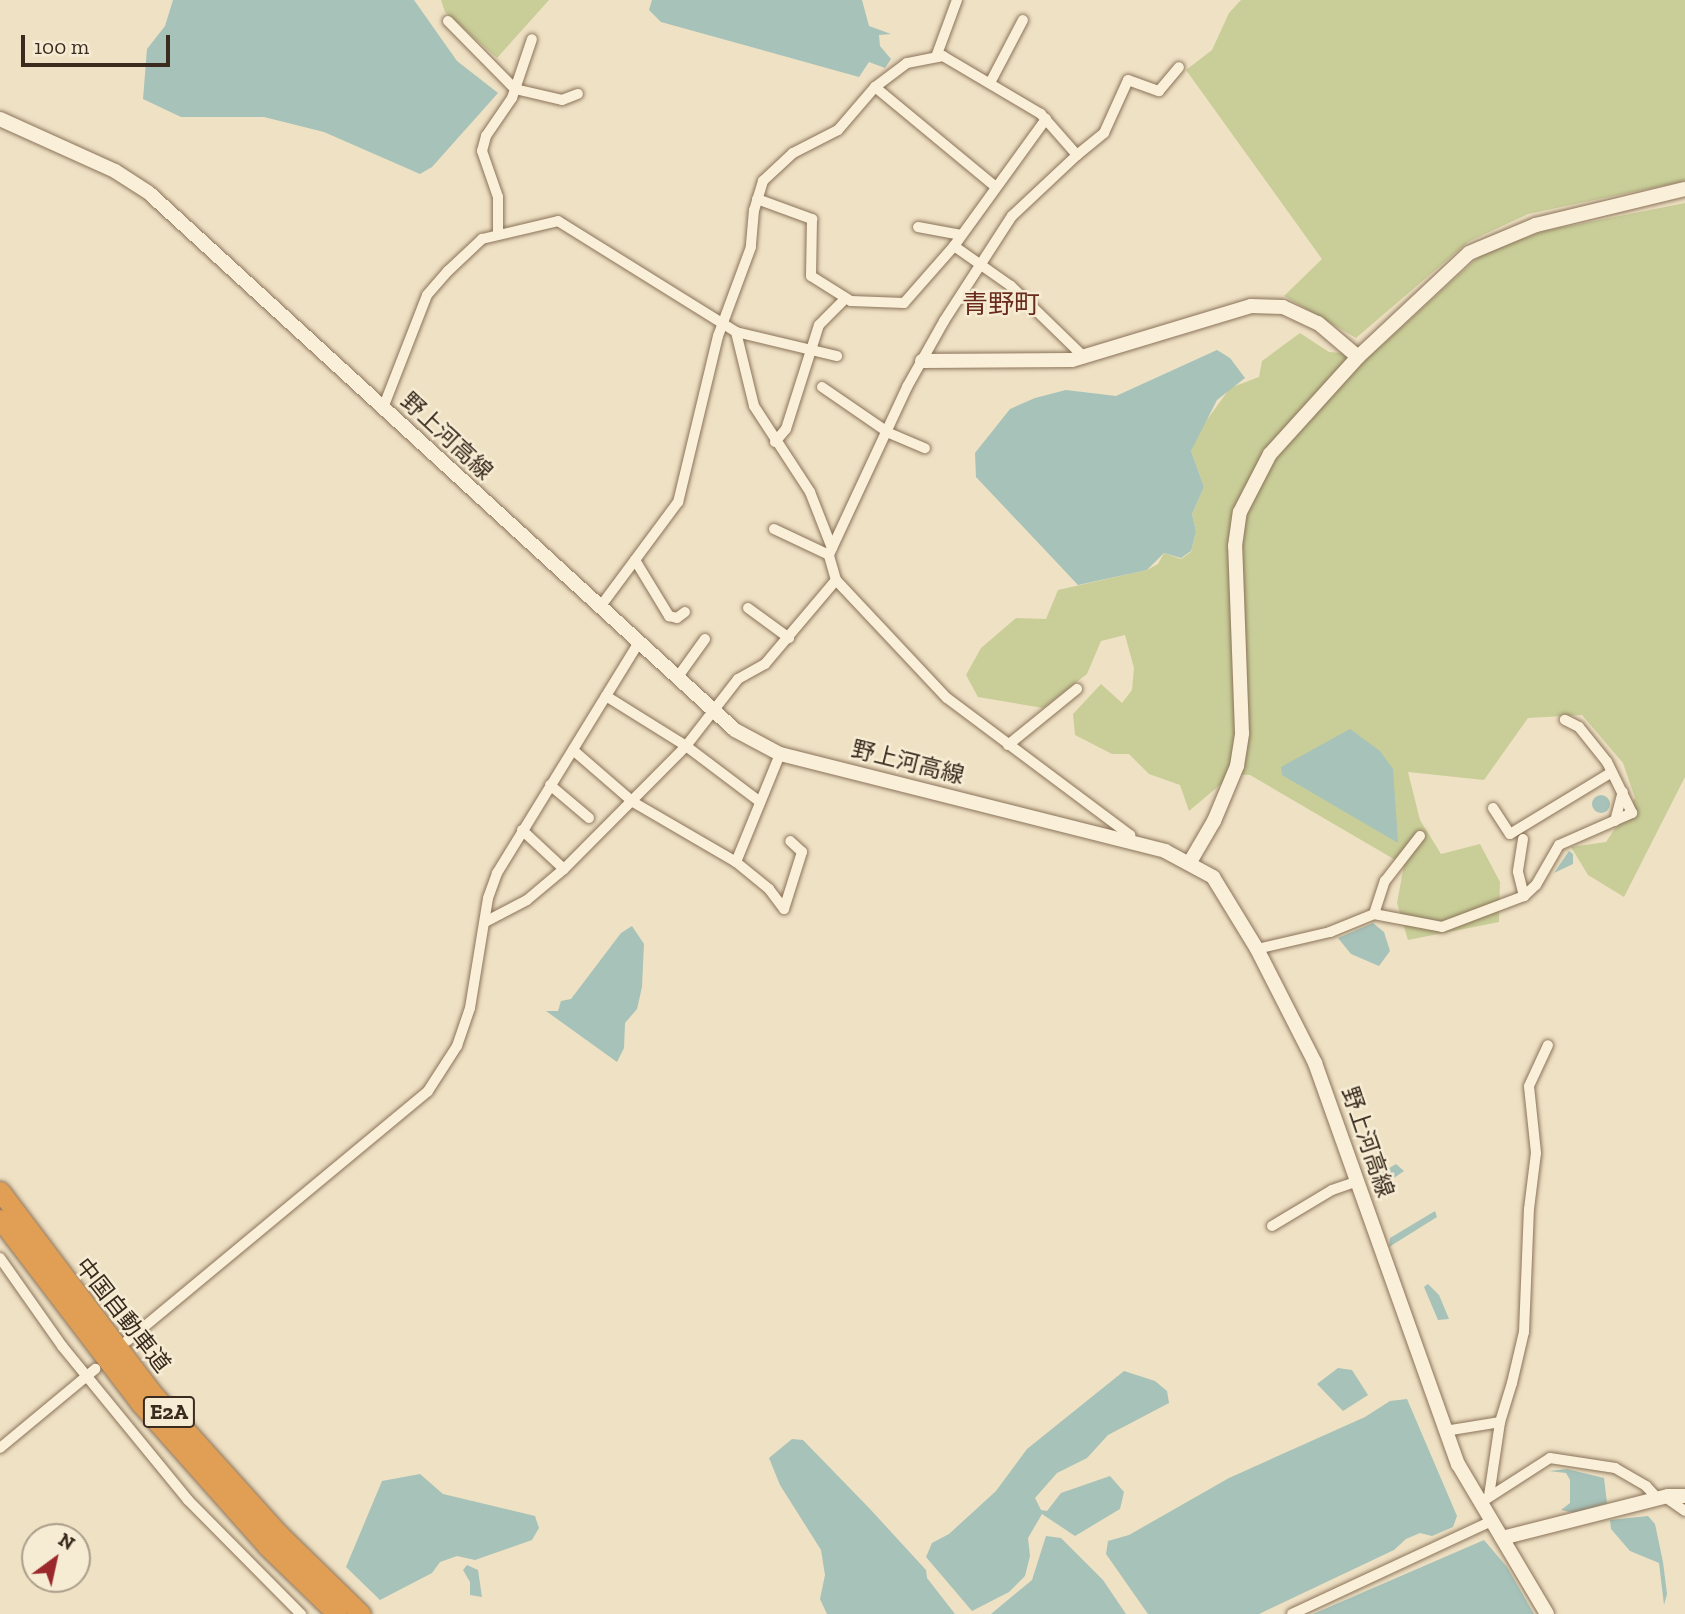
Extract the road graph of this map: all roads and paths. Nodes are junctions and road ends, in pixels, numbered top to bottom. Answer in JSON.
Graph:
{"nodes":[{"id":1,"x":954,"y":1,"type":"edge"},
{"id":2,"x":1023,"y":20,"type":"dead end"},
{"id":3,"x":448,"y":21,"type":"dead end"},
{"id":4,"x":532,"y":39,"type":"dead end"},
{"id":5,"x":936,"y":57,"type":"junction"},
{"id":6,"x":1179,"y":66,"type":"dead end"},
{"id":7,"x":990,"y":83,"type":"junction"},
{"id":8,"x":875,"y":87,"type":"junction"},
{"id":9,"x":515,"y":89,"type":"junction"},
{"id":10,"x":578,"y":94,"type":"dead end"},
{"id":11,"x":0,"y":119,"type":"edge"},
{"id":12,"x":1046,"y":119,"type":"junction"},
{"id":13,"x":1077,"y":155,"type":"junction"},
{"id":14,"x":996,"y":187,"type":"junction"},
{"id":15,"x":1685,"y":189,"type":"edge"},
{"id":16,"x":757,"y":199,"type":"junction"},
{"id":17,"x":918,"y":227,"type":"dead end"},
{"id":18,"x":498,"y":233,"type":"junction"},
{"id":19,"x":961,"y":235,"type":"junction"},
{"id":20,"x":954,"y":246,"type":"junction"},
{"id":21,"x":981,"y":264,"type":"junction"},
{"id":22,"x":845,"y":299,"type":"junction"},
{"id":23,"x":724,"y":323,"type":"junction"},
{"id":24,"x":736,"y":332,"type":"junction"},
{"id":25,"x":812,"y":347,"type":"junction"},
{"id":26,"x":837,"y":356,"type":"dead end"},
{"id":27,"x":1084,"y":358,"type":"junction"},
{"id":28,"x":1358,"y":358,"type":"junction"},
{"id":29,"x":922,"y":361,"type":"junction"},
{"id":30,"x":821,"y":387,"type":"dead end"},
{"id":31,"x":383,"y":408,"type":"junction"},
{"id":32,"x":888,"y":433,"type":"junction"},
{"id":33,"x":775,"y":442,"type":"junction"},
{"id":34,"x":925,"y":448,"type":"dead end"},
{"id":35,"x":774,"y":529,"type":"dead end"},
{"id":36,"x":831,"y":552,"type":"junction"},
{"id":37,"x":635,"y":560,"type":"junction"},
{"id":38,"x":836,"y":580,"type":"junction"},
{"id":39,"x":600,"y":607,"type":"junction"},
{"id":40,"x":748,"y":608,"type":"dead end"},
{"id":41,"x":685,"y":612,"type":"dead end"},
{"id":42,"x":789,"y":638,"type":"junction"},
{"id":43,"x":705,"y":639,"type":"dead end"},
{"id":44,"x":638,"y":644,"type":"junction"},
{"id":45,"x":677,"y":678,"type":"junction"},
{"id":46,"x":1077,"y":690,"type":"dead end"},
{"id":47,"x":606,"y":696,"type":"junction"},
{"id":48,"x":712,"y":710,"type":"junction"},
{"id":49,"x":1565,"y":720,"type":"dead end"},
{"id":50,"x":1008,"y":745,"type":"junction"},
{"id":51,"x":686,"y":746,"type":"junction"},
{"id":52,"x":573,"y":750,"type":"junction"},
{"id":53,"x":780,"y":754,"type":"junction"},
{"id":54,"x":1612,"y":772,"type":"junction"},
{"id":55,"x":550,"y":785,"type":"junction"},
{"id":56,"x":633,"y":802,"type":"junction"},
{"id":57,"x":760,"y":802,"type":"junction"},
{"id":58,"x":1493,"y":808,"type":"dead end"},
{"id":59,"x":589,"y":818,"type":"dead end"},
{"id":60,"x":522,"y":830,"type":"junction"},
{"id":61,"x":1420,"y":836,"type":"dead end"},
{"id":62,"x":1523,"y":839,"type":"dead end"},
{"id":63,"x":790,"y":841,"type":"dead end"},
{"id":64,"x":1131,"y":843,"type":"junction"},
{"id":65,"x":736,"y":862,"type":"junction"},
{"id":66,"x":1190,"y":862,"type":"junction"},
{"id":67,"x":564,"y":869,"type":"junction"},
{"id":68,"x":1524,"y":896,"type":"junction"},
{"id":69,"x":1374,"y":914,"type":"junction"},
{"id":70,"x":485,"y":922,"type":"junction"},
{"id":71,"x":1257,"y":949,"type":"junction"},
{"id":72,"x":1548,"y":1045,"type":"dead end"},
{"id":73,"x":1359,"y":1181,"type":"junction"},
{"id":74,"x":0,"y":1191,"type":"edge"},
{"id":75,"x":0,"y":1219,"type":"edge"},
{"id":76,"x":1272,"y":1226,"type":"dead end"},
{"id":77,"x":2,"y":1266,"type":"edge"},
{"id":78,"x":127,"y":1341,"type":"dead end"},
{"id":79,"x":91,"y":1372,"type":"junction"},
{"id":80,"x":1500,"y":1422,"type":"junction"},
{"id":81,"x":1446,"y":1431,"type":"junction"},
{"id":82,"x":0,"y":1448,"type":"edge"},
{"id":83,"x":1685,"y":1496,"type":"edge"},
{"id":84,"x":1661,"y":1498,"type":"junction"},
{"id":85,"x":1484,"y":1500,"type":"junction"},
{"id":86,"x":1685,"y":1511,"type":"edge"},
{"id":87,"x":1491,"y":1521,"type":"junction"},
{"id":88,"x":1502,"y":1538,"type":"junction"},
{"id":89,"x":301,"y":1614,"type":"edge"},
{"id":90,"x":337,"y":1614,"type":"edge"},
{"id":91,"x":361,"y":1614,"type":"edge"},
{"id":92,"x":1292,"y":1614,"type":"edge"},
{"id":93,"x":1547,"y":1614,"type":"edge"}],
"edges":[{"from":1,"to":5,"type":"street"},
{"from":2,"to":7,"type":"street"},
{"from":3,"to":9,"type":"street"},
{"from":4,"to":9,"type":"street"},
{"from":5,"to":7,"type":"street"},
{"from":5,"to":8,"type":"street"},
{"from":6,"to":13,"type":"street"},
{"from":7,"to":12,"type":"street"},
{"from":8,"to":14,"type":"street"},
{"from":8,"to":16,"type":"street"},
{"from":9,"to":10,"type":"street"},
{"from":9,"to":18,"type":"street"},
{"from":11,"to":31,"type":"main road","name":"野上河高線"},
{"from":12,"to":13,"type":"street"},
{"from":12,"to":14,"type":"street"},
{"from":13,"to":21,"type":"street"},
{"from":14,"to":19,"type":"street"},
{"from":15,"to":28,"type":"main road"},
{"from":16,"to":22,"type":"street"},
{"from":16,"to":23,"type":"street"},
{"from":17,"to":19,"type":"street"},
{"from":18,"to":23,"type":"street"},
{"from":18,"to":31,"type":"street"},
{"from":19,"to":20,"type":"street"},
{"from":20,"to":21,"type":"street"},
{"from":20,"to":22,"type":"street"},
{"from":21,"to":27,"type":"street"},
{"from":21,"to":29,"type":"street"},
{"from":22,"to":25,"type":"street"},
{"from":23,"to":24,"type":"street"},
{"from":23,"to":37,"type":"street"},
{"from":24,"to":25,"type":"street"},
{"from":24,"to":33,"type":"street"},
{"from":25,"to":26,"type":"street"},
{"from":25,"to":33,"type":"street"},
{"from":27,"to":28,"type":"main road"},
{"from":27,"to":29,"type":"main road"},
{"from":28,"to":66,"type":"main road"},
{"from":29,"to":32,"type":"street"},
{"from":30,"to":32,"type":"street"},
{"from":31,"to":39,"type":"main road","name":"野上河高線"},
{"from":32,"to":34,"type":"street"},
{"from":32,"to":36,"type":"street"},
{"from":33,"to":36,"type":"street"},
{"from":35,"to":36,"type":"street"},
{"from":36,"to":38,"type":"street"},
{"from":37,"to":39,"type":"street"},
{"from":37,"to":41,"type":"street"},
{"from":38,"to":42,"type":"street"},
{"from":38,"to":50,"type":"street"},
{"from":39,"to":44,"type":"main road","name":"野上河高線"},
{"from":40,"to":42,"type":"street"},
{"from":42,"to":48,"type":"street"},
{"from":43,"to":45,"type":"street"},
{"from":44,"to":45,"type":"main road","name":"野上河高線"},
{"from":44,"to":47,"type":"street"},
{"from":45,"to":48,"type":"main road","name":"野上河高線"},
{"from":46,"to":50,"type":"street"},
{"from":47,"to":51,"type":"street"},
{"from":47,"to":52,"type":"street"},
{"from":48,"to":51,"type":"street"},
{"from":48,"to":53,"type":"main road","name":"野上河高線"},
{"from":49,"to":54,"type":"street"},
{"from":50,"to":64,"type":"street"},
{"from":51,"to":56,"type":"street"},
{"from":51,"to":57,"type":"street"},
{"from":52,"to":55,"type":"street"},
{"from":52,"to":56,"type":"street"},
{"from":53,"to":57,"type":"street"},
{"from":53,"to":64,"type":"main road","name":"野上河高線"},
{"from":54,"to":58,"type":"street"},
{"from":54,"to":68,"type":"street"},
{"from":55,"to":59,"type":"street"},
{"from":55,"to":60,"type":"street"},
{"from":56,"to":65,"type":"street"},
{"from":56,"to":67,"type":"street"},
{"from":57,"to":65,"type":"street"},
{"from":60,"to":67,"type":"street"},
{"from":60,"to":70,"type":"street"},
{"from":61,"to":69,"type":"street"},
{"from":62,"to":68,"type":"street"},
{"from":63,"to":65,"type":"street"},
{"from":64,"to":66,"type":"main road","name":"野上河高線"},
{"from":66,"to":71,"type":"main road","name":"野上河高線"},
{"from":67,"to":70,"type":"street"},
{"from":68,"to":69,"type":"street"},
{"from":69,"to":71,"type":"street"},
{"from":70,"to":78,"type":"street"},
{"from":71,"to":73,"type":"main road","name":"野上河高線"},
{"from":72,"to":80,"type":"street"},
{"from":73,"to":76,"type":"street"},
{"from":73,"to":81,"type":"main road","name":"野上河高線"},
{"from":74,"to":91,"type":"highway","name":"中国自動車道","number":"E2A"},
{"from":75,"to":90,"type":"highway","name":"中国自動車道","number":"E2A"},
{"from":77,"to":79,"type":"street"},
{"from":79,"to":82,"type":"street"},
{"from":79,"to":89,"type":"street"},
{"from":80,"to":81,"type":"street"},
{"from":80,"to":85,"type":"street"},
{"from":81,"to":85,"type":"main road","name":"野上河高線"},
{"from":83,"to":84,"type":"main road"},
{"from":84,"to":85,"type":"street"},
{"from":84,"to":86,"type":"street"},
{"from":84,"to":88,"type":"main road"},
{"from":85,"to":87,"type":"main road","name":"野上河高線"},
{"from":87,"to":88,"type":"main road","name":"野上河高線"},
{"from":87,"to":92,"type":"street"},
{"from":88,"to":93,"type":"main road","name":"野上河高線"}]}
